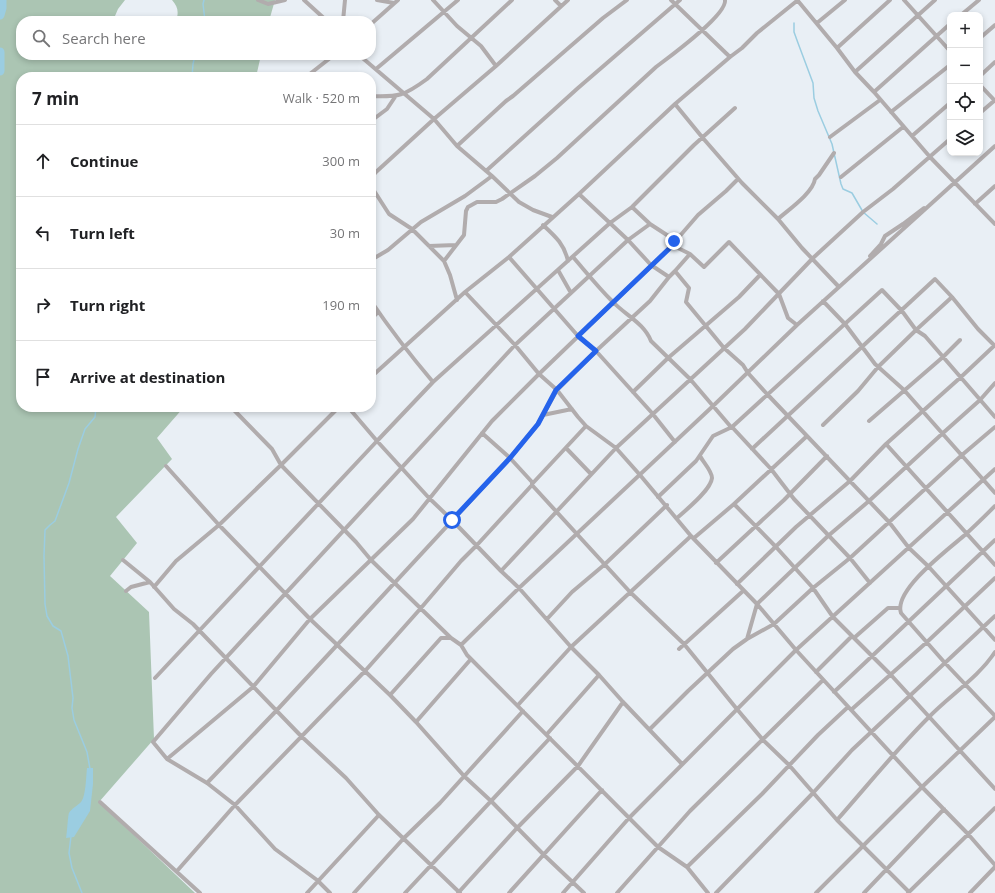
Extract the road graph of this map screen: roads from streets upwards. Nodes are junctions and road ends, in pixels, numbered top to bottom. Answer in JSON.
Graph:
{"nodes":[{"id":1,"x":258,"y":0,"type":"edge"},
{"id":2,"x":286,"y":0,"type":"edge"},
{"id":3,"x":304,"y":0,"type":"edge"},
{"id":4,"x":345,"y":0,"type":"edge"},
{"id":5,"x":377,"y":0,"type":"edge"},
{"id":6,"x":398,"y":0,"type":"edge"},
{"id":7,"x":433,"y":0,"type":"edge"},
{"id":8,"x":458,"y":0,"type":"edge"},
{"id":9,"x":512,"y":0,"type":"edge"},
{"id":10,"x":555,"y":0,"type":"edge"},
{"id":11,"x":568,"y":0,"type":"edge"},
{"id":12,"x":627,"y":0,"type":"edge"},
{"id":13,"x":671,"y":0,"type":"edge"},
{"id":14,"x":680,"y":0,"type":"edge"},
{"id":15,"x":725,"y":0,"type":"edge"},
{"id":16,"x":798,"y":0,"type":"edge"},
{"id":17,"x":845,"y":0,"type":"edge"},
{"id":18,"x":890,"y":0,"type":"edge"},
{"id":19,"x":904,"y":0,"type":"edge"},
{"id":20,"x":935,"y":0,"type":"edge"},
{"id":21,"x":979,"y":0,"type":"edge"},
{"id":22,"x":394,"y":3,"type":"junction"},
{"id":23,"x":675,"y":4,"type":"junction"},
{"id":24,"x":561,"y":6,"type":"junction"},
{"id":25,"x":444,"y":12,"type":"junction"},
{"id":26,"x":965,"y":12,"type":"edge"},
{"id":27,"x":322,"y":16,"type":"edge"},
{"id":28,"x":343,"y":16,"type":"edge"},
{"id":29,"x":917,"y":16,"type":"junction"},
{"id":30,"x":376,"y":19,"type":"edge"},
{"id":31,"x":817,"y":23,"type":"junction"},
{"id":32,"x":995,"y":25,"type":"edge"},
{"id":33,"x":947,"y":27,"type":"edge"},
{"id":34,"x":703,"y":29,"type":"junction"},
{"id":35,"x":983,"y":35,"type":"edge"},
{"id":36,"x":936,"y":36,"type":"junction"},
{"id":37,"x":471,"y":37,"type":"junction"},
{"id":38,"x":837,"y":48,"type":"junction"},
{"id":39,"x":947,"y":48,"type":"edge"},
{"id":40,"x":730,"y":57,"type":"junction"},
{"id":41,"x":328,"y":60,"type":"edge"},
{"id":42,"x":365,"y":60,"type":"edge"},
{"id":43,"x":995,"y":62,"type":"edge"},
{"id":44,"x":496,"y":66,"type":"junction"},
{"id":45,"x":947,"y":66,"type":"edge"},
{"id":46,"x":376,"y":69,"type":"junction"},
{"id":47,"x":312,"y":72,"type":"edge"},
{"id":48,"x":855,"y":72,"type":"junction"},
{"id":49,"x":983,"y":73,"type":"edge"},
{"id":50,"x":983,"y":88,"type":"edge"},
{"id":51,"x":874,"y":92,"type":"junction"},
{"id":52,"x":404,"y":93,"type":"junction"},
{"id":53,"x":376,"y":96,"type":"edge"},
{"id":54,"x":395,"y":97,"type":"junction"},
{"id":55,"x":880,"y":100,"type":"junction"},
{"id":56,"x":995,"y":100,"type":"edge"},
{"id":57,"x":675,"y":104,"type":"junction"},
{"id":58,"x":947,"y":106,"type":"edge"},
{"id":59,"x":735,"y":108,"type":"dead end"},
{"id":60,"x":983,"y":110,"type":"edge"},
{"id":61,"x":891,"y":112,"type":"junction"},
{"id":62,"x":376,"y":118,"type":"edge"},
{"id":63,"x":434,"y":119,"type":"junction"},
{"id":64,"x":903,"y":127,"type":"junction"},
{"id":65,"x":912,"y":136,"type":"junction"},
{"id":66,"x":830,"y":137,"type":"dead end"},
{"id":67,"x":702,"y":138,"type":"junction"},
{"id":68,"x":947,"y":142,"type":"edge"},
{"id":69,"x":456,"y":146,"type":"junction"},
{"id":70,"x":995,"y":146,"type":"edge"},
{"id":71,"x":834,"y":153,"type":"dead end"},
{"id":72,"x":930,"y":157,"type":"junction"},
{"id":73,"x":376,"y":170,"type":"edge"},
{"id":74,"x":486,"y":171,"type":"junction"},
{"id":75,"x":492,"y":176,"type":"junction"},
{"id":76,"x":841,"y":177,"type":"dead end"},
{"id":77,"x":738,"y":179,"type":"junction"},
{"id":78,"x":955,"y":182,"type":"junction"},
{"id":79,"x":995,"y":186,"type":"edge"},
{"id":80,"x":376,"y":194,"type":"edge"},
{"id":81,"x":510,"y":194,"type":"junction"},
{"id":82,"x":579,"y":194,"type":"junction"},
{"id":83,"x":975,"y":204,"type":"junction"},
{"id":84,"x":632,"y":207,"type":"junction"},
{"id":85,"x":552,"y":217,"type":"junction"},
{"id":86,"x":778,"y":219,"type":"junction"},
{"id":87,"x":610,"y":223,"type":"junction"},
{"id":88,"x":650,"y":224,"type":"junction"},
{"id":89,"x":995,"y":224,"type":"edge"},
{"id":90,"x":543,"y":225,"type":"junction"},
{"id":91,"x":412,"y":229,"type":"junction"},
{"id":92,"x":628,"y":240,"type":"junction"},
{"id":93,"x":456,"y":245,"type":"junction"},
{"id":94,"x":429,"y":246,"type":"junction"},
{"id":95,"x":672,"y":246,"type":"junction"},
{"id":96,"x":690,"y":254,"type":"junction"},
{"id":97,"x":376,"y":257,"type":"edge"},
{"id":98,"x":509,"y":257,"type":"junction"},
{"id":99,"x":573,"y":257,"type":"junction"},
{"id":100,"x":813,"y":258,"type":"junction"},
{"id":101,"x":444,"y":261,"type":"junction"},
{"id":102,"x":568,"y":261,"type":"junction"},
{"id":103,"x":651,"y":265,"type":"junction"},
{"id":104,"x":558,"y":270,"type":"junction"},
{"id":105,"x":675,"y":271,"type":"junction"},
{"id":106,"x":760,"y":275,"type":"junction"},
{"id":107,"x":590,"y":276,"type":"junction"},
{"id":108,"x":669,"y":278,"type":"junction"},
{"id":109,"x":839,"y":287,"type":"junction"},
{"id":110,"x":537,"y":289,"type":"junction"},
{"id":111,"x":465,"y":292,"type":"junction"},
{"id":112,"x":571,"y":293,"type":"junction"},
{"id":113,"x":779,"y":294,"type":"junction"},
{"id":114,"x":952,"y":297,"type":"junction"},
{"id":115,"x":457,"y":300,"type":"junction"},
{"id":116,"x":823,"y":301,"type":"junction"},
{"id":117,"x":613,"y":302,"type":"junction"},
{"id":118,"x":555,"y":308,"type":"junction"},
{"id":119,"x":376,"y":309,"type":"edge"},
{"id":120,"x":902,"y":311,"type":"junction"},
{"id":121,"x":378,"y":312,"type":"joint"},
{"id":122,"x":632,"y":318,"type":"junction"},
{"id":123,"x":845,"y":324,"type":"junction"},
{"id":124,"x":496,"y":325,"type":"junction"},
{"id":125,"x":797,"y":325,"type":"junction"},
{"id":126,"x":705,"y":326,"type":"junction"},
{"id":127,"x":916,"y":330,"type":"junction"},
{"id":128,"x":578,"y":336,"type":"junction"},
{"id":129,"x":960,"y":340,"type":"dead end"},
{"id":130,"x":515,"y":345,"type":"junction"},
{"id":131,"x":863,"y":346,"type":"junction"},
{"id":132,"x":995,"y":346,"type":"edge"},
{"id":133,"x":404,"y":347,"type":"junction"},
{"id":134,"x":724,"y":348,"type":"junction"},
{"id":135,"x":596,"y":351,"type":"junction"},
{"id":136,"x":943,"y":357,"type":"junction"},
{"id":137,"x":668,"y":358,"type":"junction"},
{"id":138,"x":878,"y":367,"type":"junction"},
{"id":139,"x":376,"y":372,"type":"edge"},
{"id":140,"x":748,"y":373,"type":"junction"},
{"id":141,"x":539,"y":374,"type":"junction"},
{"id":142,"x":961,"y":377,"type":"junction"},
{"id":143,"x":690,"y":380,"type":"junction"},
{"id":144,"x":433,"y":382,"type":"junction"},
{"id":145,"x":995,"y":383,"type":"edge"},
{"id":146,"x":556,"y":390,"type":"junction"},
{"id":147,"x":904,"y":390,"type":"junction"},
{"id":148,"x":633,"y":392,"type":"junction"},
{"id":149,"x":767,"y":394,"type":"junction"},
{"id":150,"x":980,"y":400,"type":"junction"},
{"id":151,"x":713,"y":406,"type":"junction"},
{"id":152,"x":572,"y":409,"type":"junction"},
{"id":153,"x":923,"y":410,"type":"junction"},
{"id":154,"x":236,"y":412,"type":"edge"},
{"id":155,"x":333,"y":412,"type":"edge"},
{"id":156,"x":352,"y":412,"type":"edge"},
{"id":157,"x":652,"y":413,"type":"junction"},
{"id":158,"x":543,"y":415,"type":"junction"},
{"id":159,"x":788,"y":415,"type":"junction"},
{"id":160,"x":995,"y":417,"type":"edge"},
{"id":161,"x":869,"y":421,"type":"dead end"},
{"id":162,"x":823,"y":424,"type":"dead end"},
{"id":163,"x":586,"y":426,"type":"junction"},
{"id":164,"x":731,"y":427,"type":"junction"},
{"id":165,"x":995,"y":427,"type":"edge"},
{"id":166,"x":482,"y":433,"type":"junction"},
{"id":167,"x":942,"y":433,"type":"junction"},
{"id":168,"x":808,"y":436,"type":"junction"},
{"id":169,"x":377,"y":441,"type":"junction"},
{"id":170,"x":675,"y":442,"type":"junction"},
{"id":171,"x":886,"y":444,"type":"junction"},
{"id":172,"x":566,"y":448,"type":"junction"},
{"id":173,"x":616,"y":448,"type":"junction"},
{"id":174,"x":752,"y":449,"type":"junction"},
{"id":175,"x":962,"y":455,"type":"junction"},
{"id":176,"x":700,"y":456,"type":"junction"},
{"id":177,"x":827,"y":456,"type":"junction"},
{"id":178,"x":510,"y":458,"type":"junction"},
{"id":179,"x":281,"y":465,"type":"junction"},
{"id":180,"x":166,"y":466,"type":"dead end"},
{"id":181,"x":906,"y":467,"type":"junction"},
{"id":182,"x":402,"y":468,"type":"junction"},
{"id":183,"x":995,"y":469,"type":"edge"},
{"id":184,"x":771,"y":470,"type":"junction"},
{"id":185,"x":591,"y":474,"type":"junction"},
{"id":186,"x":640,"y":475,"type":"junction"},
{"id":187,"x":983,"y":480,"type":"junction"},
{"id":188,"x":850,"y":481,"type":"junction"},
{"id":189,"x":532,"y":485,"type":"junction"},
{"id":190,"x":926,"y":489,"type":"junction"},
{"id":191,"x":995,"y":493,"type":"edge"},
{"id":192,"x":790,"y":494,"type":"junction"},
{"id":193,"x":658,"y":497,"type":"junction"},
{"id":194,"x":429,"y":498,"type":"junction"},
{"id":195,"x":869,"y":501,"type":"junction"},
{"id":196,"x":319,"y":504,"type":"junction"},
{"id":197,"x":734,"y":504,"type":"junction"},
{"id":198,"x":667,"y":505,"type":"junction"},
{"id":199,"x":995,"y":506,"type":"edge"},
{"id":200,"x":947,"y":512,"type":"junction"},
{"id":201,"x":556,"y":513,"type":"junction"},
{"id":202,"x":809,"y":516,"type":"junction"},
{"id":203,"x":677,"y":518,"type":"junction"},
{"id":204,"x":452,"y":520,"type":"junction"},
{"id":205,"x":889,"y":522,"type":"junction"},
{"id":206,"x":219,"y":525,"type":"junction"},
{"id":207,"x":755,"y":526,"type":"junction"},
{"id":208,"x":344,"y":530,"type":"junction"},
{"id":209,"x":577,"y":533,"type":"junction"},
{"id":210,"x":966,"y":533,"type":"junction"},
{"id":211,"x":828,"y":536,"type":"junction"},
{"id":212,"x":693,"y":537,"type":"junction"},
{"id":213,"x":995,"y":540,"type":"edge"},
{"id":214,"x":477,"y":546,"type":"junction"},
{"id":215,"x":776,"y":547,"type":"junction"},
{"id":216,"x":909,"y":548,"type":"junction"},
{"id":217,"x":983,"y":551,"type":"junction"},
{"id":218,"x":850,"y":558,"type":"junction"},
{"id":219,"x":123,"y":560,"type":"dead end"},
{"id":220,"x":371,"y":560,"type":"junction"},
{"id":221,"x":716,"y":562,"type":"junction"},
{"id":222,"x":604,"y":564,"type":"junction"},
{"id":223,"x":995,"y":565,"type":"edge"},
{"id":224,"x":259,"y":566,"type":"junction"},
{"id":225,"x":928,"y":566,"type":"junction"},
{"id":226,"x":795,"y":567,"type":"junction"},
{"id":227,"x":501,"y":571,"type":"junction"},
{"id":228,"x":995,"y":578,"type":"edge"},
{"id":229,"x":150,"y":582,"type":"junction"},
{"id":230,"x":394,"y":582,"type":"junction"},
{"id":231,"x":737,"y":584,"type":"junction"},
{"id":232,"x":870,"y":584,"type":"junction"},
{"id":233,"x":946,"y":586,"type":"junction"},
{"id":234,"x":154,"y":587,"type":"junction"},
{"id":235,"x":519,"y":588,"type":"junction"},
{"id":236,"x":813,"y":588,"type":"junction"},
{"id":237,"x":743,"y":590,"type":"junction"},
{"id":238,"x":126,"y":591,"type":"dead end"},
{"id":239,"x":630,"y":592,"type":"junction"},
{"id":240,"x":286,"y":594,"type":"junction"},
{"id":241,"x":756,"y":604,"type":"junction"},
{"id":242,"x":965,"y":607,"type":"junction"},
{"id":243,"x":421,"y":608,"type":"junction"},
{"id":244,"x":900,"y":608,"type":"junction"},
{"id":245,"x":833,"y":616,"type":"junction"},
{"id":246,"x":995,"y":616,"type":"edge"},
{"id":247,"x":547,"y":619,"type":"junction"},
{"id":248,"x":310,"y":620,"type":"junction"},
{"id":249,"x":909,"y":622,"type":"junction"},
{"id":250,"x":774,"y":624,"type":"junction"},
{"id":251,"x":983,"y":627,"type":"junction"},
{"id":252,"x":199,"y":630,"type":"junction"},
{"id":253,"x":853,"y":637,"type":"junction"},
{"id":254,"x":451,"y":638,"type":"junction"},
{"id":255,"x":747,"y":639,"type":"junction"},
{"id":256,"x":995,"y":640,"type":"edge"},
{"id":257,"x":927,"y":642,"type":"junction"},
{"id":258,"x":338,"y":644,"type":"junction"},
{"id":259,"x":684,"y":644,"type":"junction"},
{"id":260,"x":461,"y":645,"type":"junction"},
{"id":261,"x":571,"y":647,"type":"junction"},
{"id":262,"x":679,"y":649,"type":"dead end"},
{"id":263,"x":796,"y":650,"type":"junction"},
{"id":264,"x":995,"y":652,"type":"edge"},
{"id":265,"x":872,"y":657,"type":"junction"},
{"id":266,"x":227,"y":658,"type":"junction"},
{"id":267,"x":471,"y":659,"type":"junction"},
{"id":268,"x":945,"y":662,"type":"junction"},
{"id":269,"x":365,"y":671,"type":"junction"},
{"id":270,"x":816,"y":672,"type":"junction"},
{"id":271,"x":707,"y":673,"type":"junction"},
{"id":272,"x":599,"y":675,"type":"junction"},
{"id":273,"x":891,"y":676,"type":"junction"},
{"id":274,"x":155,"y":678,"type":"dead end"},
{"id":275,"x":823,"y":680,"type":"junction"},
{"id":276,"x":965,"y":684,"type":"junction"},
{"id":277,"x":253,"y":687,"type":"junction"},
{"id":278,"x":834,"y":692,"type":"junction"},
{"id":279,"x":390,"y":695,"type":"junction"},
{"id":280,"x":910,"y":696,"type":"junction"},
{"id":281,"x":623,"y":702,"type":"junction"},
{"id":282,"x":518,"y":705,"type":"junction"},
{"id":283,"x":850,"y":708,"type":"junction"},
{"id":284,"x":277,"y":710,"type":"junction"},
{"id":285,"x":523,"y":711,"type":"junction"},
{"id":286,"x":995,"y":716,"type":"edge"},
{"id":287,"x":928,"y":717,"type":"junction"},
{"id":288,"x":416,"y":722,"type":"junction"},
{"id":289,"x":650,"y":729,"type":"junction"},
{"id":290,"x":871,"y":732,"type":"junction"},
{"id":291,"x":547,"y":734,"type":"junction"},
{"id":292,"x":301,"y":736,"type":"junction"},
{"id":293,"x":550,"y":738,"type":"junction"},
{"id":294,"x":763,"y":740,"type":"junction"},
{"id":295,"x":960,"y":751,"type":"junction"},
{"id":296,"x":893,"y":755,"type":"junction"},
{"id":297,"x":167,"y":759,"type":"junction"},
{"id":298,"x":682,"y":764,"type":"junction"},
{"id":299,"x":789,"y":765,"type":"junction"},
{"id":300,"x":578,"y":766,"type":"junction"},
{"id":301,"x":464,"y":776,"type":"junction"},
{"id":302,"x":207,"y":783,"type":"junction"},
{"id":303,"x":922,"y":786,"type":"junction"},
{"id":304,"x":995,"y":789,"type":"edge"},
{"id":305,"x":602,"y":790,"type":"junction"},
{"id":306,"x":813,"y":793,"type":"junction"},
{"id":307,"x":491,"y":801,"type":"junction"},
{"id":308,"x":100,"y":802,"type":"dead end"},
{"id":309,"x":235,"y":805,"type":"junction"},
{"id":310,"x":995,"y":808,"type":"edge"},
{"id":311,"x":944,"y":809,"type":"junction"},
{"id":312,"x":379,"y":815,"type":"junction"},
{"id":313,"x":629,"y":818,"type":"junction"},
{"id":314,"x":837,"y":820,"type":"junction"},
{"id":315,"x":517,"y":828,"type":"junction"},
{"id":316,"x":968,"y":834,"type":"junction"},
{"id":317,"x":404,"y":838,"type":"junction"},
{"id":318,"x":863,"y":846,"type":"junction"},
{"id":319,"x":658,"y":847,"type":"junction"},
{"id":320,"x":544,"y":855,"type":"junction"},
{"id":321,"x":431,"y":865,"type":"junction"},
{"id":322,"x":995,"y":866,"type":"edge"},
{"id":323,"x":687,"y":868,"type":"junction"},
{"id":324,"x":887,"y":869,"type":"junction"},
{"id":325,"x":176,"y":871,"type":"junction"},
{"id":326,"x":318,"y":880,"type":"junction"},
{"id":327,"x":572,"y":883,"type":"junction"},
{"id":328,"x":908,"y":892,"type":"edge"},
{"id":329,"x":200,"y":893,"type":"edge"},
{"id":330,"x":307,"y":893,"type":"edge"},
{"id":331,"x":330,"y":893,"type":"edge"},
{"id":332,"x":354,"y":893,"type":"edge"},
{"id":333,"x":405,"y":893,"type":"edge"},
{"id":334,"x":459,"y":893,"type":"edge"},
{"id":335,"x":509,"y":893,"type":"edge"},
{"id":336,"x":563,"y":893,"type":"edge"},
{"id":337,"x":584,"y":893,"type":"edge"},
{"id":338,"x":618,"y":893,"type":"edge"},
{"id":339,"x":708,"y":893,"type":"edge"},
{"id":340,"x":716,"y":893,"type":"edge"},
{"id":341,"x":816,"y":893,"type":"edge"},
{"id":342,"x":864,"y":893,"type":"edge"},
{"id":343,"x":970,"y":893,"type":"edge"}],
"edges":[{"from":1,"to":2,"type":"street"},
{"from":3,"to":27,"type":"street"},
{"from":4,"to":28,"type":"street"},
{"from":5,"to":22,"type":"street"},
{"from":6,"to":22,"type":"street"},
{"from":7,"to":25,"type":"street"},
{"from":8,"to":25,"type":"street"},
{"from":9,"to":37,"type":"street"},
{"from":10,"to":24,"type":"street"},
{"from":11,"to":24,"type":"street"},
{"from":12,"to":69,"type":"street"},
{"from":13,"to":23,"type":"street"},
{"from":14,"to":23,"type":"street"},
{"from":15,"to":34,"type":"street"},
{"from":16,"to":31,"type":"street"},
{"from":16,"to":40,"type":"street"},
{"from":17,"to":31,"type":"street"},
{"from":18,"to":38,"type":"street"},
{"from":19,"to":29,"type":"street"},
{"from":20,"to":29,"type":"street"},
{"from":21,"to":26,"type":"street"},
{"from":22,"to":30,"type":"street"},
{"from":23,"to":34,"type":"street"},
{"from":23,"to":74,"type":"street"},
{"from":24,"to":44,"type":"street"},
{"from":25,"to":37,"type":"street"},
{"from":25,"to":46,"type":"street"},
{"from":29,"to":36,"type":"street"},
{"from":29,"to":48,"type":"street"},
{"from":31,"to":38,"type":"street"},
{"from":32,"to":35,"type":"street"},
{"from":33,"to":36,"type":"street"},
{"from":34,"to":40,"type":"street"},
{"from":34,"to":81,"type":"street"},
{"from":36,"to":39,"type":"street"},
{"from":36,"to":51,"type":"street"},
{"from":37,"to":44,"type":"street"},
{"from":37,"to":52,"type":"street"},
{"from":38,"to":48,"type":"street"},
{"from":40,"to":57,"type":"street"},
{"from":41,"to":47,"type":"street"},
{"from":42,"to":46,"type":"street"},
{"from":43,"to":49,"type":"street"},
{"from":44,"to":63,"type":"street"},
{"from":45,"to":61,"type":"street"},
{"from":46,"to":52,"type":"street"},
{"from":48,"to":51,"type":"street"},
{"from":50,"to":56,"type":"street"},
{"from":51,"to":55,"type":"street"},
{"from":52,"to":54,"type":"street"},
{"from":52,"to":63,"type":"street"},
{"from":53,"to":54,"type":"street"},
{"from":54,"to":62,"type":"street"},
{"from":55,"to":61,"type":"street"},
{"from":55,"to":66,"type":"street"},
{"from":56,"to":60,"type":"street"},
{"from":57,"to":67,"type":"street"},
{"from":57,"to":82,"type":"street"},
{"from":58,"to":65,"type":"street"},
{"from":59,"to":67,"type":"street"},
{"from":61,"to":64,"type":"street"},
{"from":63,"to":69,"type":"street"},
{"from":63,"to":73,"type":"street"},
{"from":64,"to":65,"type":"street"},
{"from":64,"to":76,"type":"street"},
{"from":65,"to":72,"type":"street"},
{"from":67,"to":77,"type":"street"},
{"from":67,"to":84,"type":"street"},
{"from":68,"to":72,"type":"street"},
{"from":69,"to":74,"type":"street"},
{"from":70,"to":78,"type":"street"},
{"from":71,"to":86,"type":"street"},
{"from":72,"to":78,"type":"street"},
{"from":72,"to":100,"type":"street"},
{"from":74,"to":75,"type":"street"},
{"from":75,"to":81,"type":"street"},
{"from":75,"to":91,"type":"street"},
{"from":77,"to":86,"type":"street"},
{"from":77,"to":95,"type":"street"},
{"from":78,"to":83,"type":"street"},
{"from":78,"to":109,"type":"street"},
{"from":78,"to":109,"type":"street"},
{"from":79,"to":83,"type":"street"},
{"from":80,"to":91,"type":"street"},
{"from":81,"to":85,"type":"street"},
{"from":81,"to":93,"type":"street"},
{"from":82,"to":85,"type":"street"},
{"from":82,"to":87,"type":"street"},
{"from":83,"to":89,"type":"street"},
{"from":84,"to":87,"type":"street"},
{"from":84,"to":88,"type":"street"},
{"from":85,"to":90,"type":"street"},
{"from":86,"to":100,"type":"street"},
{"from":87,"to":92,"type":"street"},
{"from":87,"to":99,"type":"street"},
{"from":88,"to":92,"type":"street"},
{"from":88,"to":95,"type":"street"},
{"from":90,"to":98,"type":"street"},
{"from":90,"to":102,"type":"street"},
{"from":91,"to":94,"type":"street"},
{"from":91,"to":97,"type":"street"},
{"from":92,"to":103,"type":"street"},
{"from":92,"to":107,"type":"street"},
{"from":93,"to":94,"type":"street"},
{"from":93,"to":101,"type":"street"},
{"from":94,"to":101,"type":"street"},
{"from":95,"to":96,"type":"street"},
{"from":95,"to":103,"type":"street"},
{"from":96,"to":105,"type":"street"},
{"from":96,"to":106,"type":"street"},
{"from":98,"to":110,"type":"street"},
{"from":98,"to":111,"type":"street"},
{"from":99,"to":102,"type":"street"},
{"from":99,"to":107,"type":"street"},
{"from":100,"to":109,"type":"street"},
{"from":100,"to":113,"type":"street"},
{"from":101,"to":115,"type":"street"},
{"from":102,"to":104,"type":"street"},
{"from":103,"to":108,"type":"street"},
{"from":103,"to":117,"type":"street"},
{"from":104,"to":110,"type":"street"},
{"from":104,"to":112,"type":"street"},
{"from":105,"to":108,"type":"street"},
{"from":105,"to":126,"type":"street"},
{"from":106,"to":113,"type":"street"},
{"from":106,"to":126,"type":"street"},
{"from":107,"to":112,"type":"street"},
{"from":107,"to":117,"type":"street"},
{"from":108,"to":122,"type":"street"},
{"from":109,"to":116,"type":"street"},
{"from":110,"to":118,"type":"street"},
{"from":110,"to":124,"type":"street"},
{"from":111,"to":115,"type":"street"},
{"from":111,"to":124,"type":"street"},
{"from":112,"to":118,"type":"street"},
{"from":113,"to":125,"type":"street"},
{"from":113,"to":134,"type":"street"},
{"from":114,"to":120,"type":"street"},
{"from":114,"to":127,"type":"street"},
{"from":114,"to":132,"type":"street"},
{"from":115,"to":133,"type":"street"},
{"from":116,"to":123,"type":"street"},
{"from":116,"to":125,"type":"street"},
{"from":117,"to":122,"type":"street"},
{"from":117,"to":128,"type":"street"},
{"from":118,"to":128,"type":"street"},
{"from":118,"to":130,"type":"street"},
{"from":119,"to":121,"type":"street"},
{"from":120,"to":123,"type":"street"},
{"from":120,"to":127,"type":"street"},
{"from":120,"to":131,"type":"street"},
{"from":121,"to":133,"type":"street"},
{"from":122,"to":135,"type":"street"},
{"from":122,"to":137,"type":"street"},
{"from":123,"to":131,"type":"street"},
{"from":123,"to":149,"type":"street"},
{"from":124,"to":130,"type":"street"},
{"from":124,"to":144,"type":"street"},
{"from":125,"to":140,"type":"street"},
{"from":126,"to":134,"type":"street"},
{"from":126,"to":137,"type":"street"},
{"from":127,"to":136,"type":"street"},
{"from":127,"to":138,"type":"street"},
{"from":128,"to":135,"type":"street"},
{"from":128,"to":141,"type":"street"},
{"from":129,"to":136,"type":"street"},
{"from":130,"to":141,"type":"street"},
{"from":130,"to":182,"type":"street"},
{"from":131,"to":138,"type":"street"},
{"from":131,"to":159,"type":"street"},
{"from":132,"to":142,"type":"street"},
{"from":133,"to":139,"type":"street"},
{"from":133,"to":144,"type":"street"},
{"from":134,"to":140,"type":"street"},
{"from":134,"to":143,"type":"street"},
{"from":135,"to":146,"type":"street"},
{"from":135,"to":148,"type":"street"},
{"from":136,"to":142,"type":"street"},
{"from":136,"to":147,"type":"street"},
{"from":137,"to":143,"type":"street"},
{"from":137,"to":148,"type":"street"},
{"from":138,"to":147,"type":"street"},
{"from":138,"to":162,"type":"street"},
{"from":140,"to":149,"type":"street"},
{"from":140,"to":151,"type":"street"},
{"from":141,"to":146,"type":"street"},
{"from":141,"to":166,"type":"street"},
{"from":142,"to":150,"type":"street"},
{"from":142,"to":153,"type":"street"},
{"from":143,"to":151,"type":"street"},
{"from":143,"to":157,"type":"street"},
{"from":144,"to":169,"type":"street"},
{"from":145,"to":150,"type":"street"},
{"from":146,"to":152,"type":"street"},
{"from":146,"to":158,"type":"street"},
{"from":147,"to":153,"type":"street"},
{"from":147,"to":161,"type":"street"},
{"from":148,"to":157,"type":"street"},
{"from":149,"to":159,"type":"street"},
{"from":149,"to":164,"type":"street"},
{"from":150,"to":160,"type":"street"},
{"from":150,"to":167,"type":"street"},
{"from":151,"to":164,"type":"street"},
{"from":151,"to":170,"type":"street"},
{"from":152,"to":158,"type":"street"},
{"from":152,"to":163,"type":"street"},
{"from":153,"to":167,"type":"street"},
{"from":153,"to":171,"type":"street"},
{"from":154,"to":179,"type":"street"},
{"from":155,"to":179,"type":"street"},
{"from":156,"to":169,"type":"street"},
{"from":157,"to":170,"type":"street"},
{"from":157,"to":173,"type":"street"},
{"from":158,"to":178,"type":"street"},
{"from":159,"to":168,"type":"street"},
{"from":159,"to":174,"type":"street"},
{"from":163,"to":172,"type":"street"},
{"from":163,"to":173,"type":"street"},
{"from":164,"to":174,"type":"street"},
{"from":164,"to":176,"type":"street"},
{"from":165,"to":175,"type":"street"},
{"from":166,"to":178,"type":"street"},
{"from":166,"to":194,"type":"street"},
{"from":167,"to":175,"type":"street"},
{"from":167,"to":181,"type":"street"},
{"from":168,"to":177,"type":"street"},
{"from":168,"to":184,"type":"street"},
{"from":169,"to":182,"type":"street"},
{"from":169,"to":196,"type":"street"},
{"from":170,"to":186,"type":"street"},
{"from":171,"to":181,"type":"street"},
{"from":171,"to":188,"type":"street"},
{"from":172,"to":185,"type":"street"},
{"from":172,"to":189,"type":"street"},
{"from":173,"to":185,"type":"street"},
{"from":173,"to":186,"type":"street"},
{"from":174,"to":184,"type":"street"},
{"from":175,"to":187,"type":"street"},
{"from":175,"to":190,"type":"street"},
{"from":176,"to":193,"type":"street"},
{"from":176,"to":203,"type":"street"},
{"from":177,"to":188,"type":"street"},
{"from":177,"to":192,"type":"street"},
{"from":178,"to":189,"type":"street"},
{"from":178,"to":204,"type":"street"},
{"from":179,"to":196,"type":"street"},
{"from":179,"to":206,"type":"street"},
{"from":180,"to":206,"type":"street"},
{"from":181,"to":190,"type":"street"},
{"from":181,"to":195,"type":"street"},
{"from":182,"to":194,"type":"street"},
{"from":182,"to":208,"type":"street"},
{"from":183,"to":187,"type":"street"},
{"from":184,"to":192,"type":"street"},
{"from":184,"to":197,"type":"street"},
{"from":185,"to":201,"type":"street"},
{"from":186,"to":193,"type":"street"},
{"from":186,"to":209,"type":"street"},
{"from":187,"to":191,"type":"street"},
{"from":187,"to":200,"type":"street"},
{"from":188,"to":195,"type":"street"},
{"from":188,"to":202,"type":"street"},
{"from":189,"to":201,"type":"street"},
{"from":189,"to":214,"type":"street"},
{"from":190,"to":200,"type":"street"},
{"from":190,"to":205,"type":"street"},
{"from":192,"to":202,"type":"street"},
{"from":192,"to":207,"type":"street"},
{"from":193,"to":198,"type":"street"},
{"from":194,"to":204,"type":"street"},
{"from":194,"to":220,"type":"street"},
{"from":195,"to":205,"type":"street"},
{"from":195,"to":211,"type":"street"},
{"from":196,"to":208,"type":"street"},
{"from":196,"to":224,"type":"street"},
{"from":197,"to":207,"type":"street"},
{"from":197,"to":212,"type":"street"},
{"from":198,"to":203,"type":"street"},
{"from":198,"to":222,"type":"street"},
{"from":199,"to":210,"type":"street"},
{"from":200,"to":210,"type":"street"},
{"from":200,"to":216,"type":"street"},
{"from":201,"to":209,"type":"street"},
{"from":201,"to":227,"type":"street"},
{"from":202,"to":211,"type":"street"},
{"from":202,"to":215,"type":"street"},
{"from":203,"to":212,"type":"street"},
{"from":204,"to":214,"type":"street"},
{"from":204,"to":230,"type":"street"},
{"from":205,"to":216,"type":"street"},
{"from":205,"to":218,"type":"street"},
{"from":206,"to":224,"type":"street"},
{"from":206,"to":234,"type":"street"},
{"from":207,"to":215,"type":"street"},
{"from":207,"to":221,"type":"street"},
{"from":208,"to":220,"type":"street"},
{"from":208,"to":240,"type":"street"},
{"from":209,"to":222,"type":"street"},
{"from":209,"to":235,"type":"street"},
{"from":210,"to":217,"type":"street"},
{"from":210,"to":225,"type":"street"},
{"from":211,"to":218,"type":"street"},
{"from":211,"to":226,"type":"street"},
{"from":212,"to":221,"type":"street"},
{"from":212,"to":239,"type":"street"},
{"from":213,"to":217,"type":"street"},
{"from":214,"to":227,"type":"street"},
{"from":214,"to":243,"type":"street"},
{"from":215,"to":226,"type":"street"},
{"from":215,"to":231,"type":"street"},
{"from":216,"to":225,"type":"street"},
{"from":216,"to":232,"type":"street"},
{"from":217,"to":223,"type":"street"},
{"from":217,"to":233,"type":"street"},
{"from":218,"to":232,"type":"street"},
{"from":218,"to":236,"type":"street"},
{"from":219,"to":229,"type":"street"},
{"from":220,"to":230,"type":"street"},
{"from":220,"to":248,"type":"street"},
{"from":221,"to":231,"type":"street"},
{"from":222,"to":239,"type":"street"},
{"from":222,"to":247,"type":"street"},
{"from":224,"to":240,"type":"street"},
{"from":224,"to":252,"type":"street"},
{"from":225,"to":233,"type":"street"},
{"from":225,"to":244,"type":"street"},
{"from":226,"to":236,"type":"street"},
{"from":226,"to":241,"type":"street"},
{"from":227,"to":235,"type":"street"},
{"from":228,"to":242,"type":"street"},
{"from":229,"to":234,"type":"street"},
{"from":229,"to":238,"type":"street"},
{"from":230,"to":243,"type":"street"},
{"from":230,"to":258,"type":"street"},
{"from":231,"to":237,"type":"street"},
{"from":232,"to":245,"type":"street"},
{"from":233,"to":242,"type":"street"},
{"from":233,"to":249,"type":"street"},
{"from":234,"to":252,"type":"street"},
{"from":235,"to":247,"type":"street"},
{"from":235,"to":260,"type":"street"},
{"from":236,"to":245,"type":"street"},
{"from":236,"to":250,"type":"street"},
{"from":237,"to":241,"type":"street"},
{"from":237,"to":259,"type":"street"},
{"from":239,"to":259,"type":"street"},
{"from":239,"to":261,"type":"street"},
{"from":240,"to":248,"type":"street"},
{"from":240,"to":266,"type":"street"},
{"from":241,"to":250,"type":"street"},
{"from":241,"to":255,"type":"street"},
{"from":242,"to":251,"type":"street"},
{"from":242,"to":257,"type":"street"},
{"from":243,"to":254,"type":"street"},
{"from":243,"to":269,"type":"street"},
{"from":244,"to":249,"type":"street"},
{"from":244,"to":253,"type":"street"},
{"from":245,"to":253,"type":"street"},
{"from":245,"to":263,"type":"street"},
{"from":246,"to":251,"type":"street"},
{"from":247,"to":261,"type":"street"},
{"from":248,"to":258,"type":"street"},
{"from":248,"to":277,"type":"street"},
{"from":249,"to":257,"type":"street"},
{"from":249,"to":265,"type":"street"},
{"from":250,"to":255,"type":"street"},
{"from":250,"to":263,"type":"street"},
{"from":251,"to":256,"type":"street"},
{"from":251,"to":268,"type":"street"},
{"from":252,"to":266,"type":"street"},
{"from":252,"to":274,"type":"street"},
{"from":253,"to":265,"type":"street"},
{"from":253,"to":270,"type":"street"},
{"from":254,"to":260,"type":"street"},
{"from":254,"to":279,"type":"street"},
{"from":255,"to":271,"type":"street"},
{"from":257,"to":268,"type":"street"},
{"from":257,"to":273,"type":"street"},
{"from":258,"to":269,"type":"street"},
{"from":258,"to":284,"type":"street"},
{"from":259,"to":262,"type":"street"},
{"from":259,"to":271,"type":"street"},
{"from":260,"to":267,"type":"street"},
{"from":261,"to":272,"type":"street"},
{"from":261,"to":282,"type":"street"},
{"from":263,"to":270,"type":"street"},
{"from":263,"to":298,"type":"street"},
{"from":264,"to":276,"type":"street"},
{"from":265,"to":273,"type":"street"},
{"from":265,"to":278,"type":"street"},
{"from":266,"to":277,"type":"street"},
{"from":266,"to":297,"type":"street"},
{"from":267,"to":282,"type":"street"},
{"from":267,"to":288,"type":"street"},
{"from":268,"to":276,"type":"street"},
{"from":268,"to":280,"type":"street"},
{"from":269,"to":279,"type":"street"},
{"from":269,"to":292,"type":"street"},
{"from":270,"to":275,"type":"street"},
{"from":271,"to":289,"type":"street"},
{"from":271,"to":294,"type":"street"},
{"from":272,"to":281,"type":"street"},
{"from":272,"to":291,"type":"street"},
{"from":273,"to":280,"type":"street"},
{"from":273,"to":283,"type":"street"},
{"from":275,"to":278,"type":"street"},
{"from":275,"to":294,"type":"street"},
{"from":276,"to":286,"type":"street"},
{"from":276,"to":287,"type":"street"},
{"from":277,"to":284,"type":"street"},
{"from":277,"to":297,"type":"street"},
{"from":278,"to":283,"type":"street"},
{"from":279,"to":288,"type":"street"},
{"from":280,"to":287,"type":"street"},
{"from":280,"to":290,"type":"street"},
{"from":281,"to":289,"type":"street"},
{"from":281,"to":300,"type":"street"},
{"from":282,"to":285,"type":"street"},
{"from":283,"to":290,"type":"street"},
{"from":283,"to":299,"type":"street"},
{"from":284,"to":292,"type":"street"},
{"from":284,"to":302,"type":"street"},
{"from":285,"to":291,"type":"street"},
{"from":285,"to":301,"type":"street"},
{"from":286,"to":295,"type":"street"},
{"from":287,"to":295,"type":"street"},
{"from":287,"to":296,"type":"street"},
{"from":288,"to":301,"type":"street"},
{"from":289,"to":298,"type":"street"},
{"from":290,"to":296,"type":"street"},
{"from":290,"to":306,"type":"street"},
{"from":291,"to":293,"type":"street"},
{"from":292,"to":309,"type":"street"},
{"from":292,"to":312,"type":"street"},
{"from":293,"to":300,"type":"street"},
{"from":293,"to":307,"type":"street"},
{"from":294,"to":299,"type":"street"},
{"from":294,"to":319,"type":"street"},
{"from":295,"to":303,"type":"street"},
{"from":295,"to":304,"type":"street"},
{"from":296,"to":303,"type":"street"},
{"from":296,"to":314,"type":"street"},
{"from":297,"to":302,"type":"street"},
{"from":298,"to":313,"type":"street"},
{"from":299,"to":306,"type":"street"},
{"from":299,"to":323,"type":"street"},
{"from":300,"to":305,"type":"street"},
{"from":300,"to":315,"type":"street"},
{"from":301,"to":307,"type":"street"},
{"from":301,"to":317,"type":"street"},
{"from":302,"to":309,"type":"street"},
{"from":303,"to":311,"type":"street"},
{"from":303,"to":318,"type":"street"},
{"from":305,"to":313,"type":"street"},
{"from":305,"to":320,"type":"street"},
{"from":306,"to":314,"type":"street"},
{"from":306,"to":340,"type":"street"},
{"from":307,"to":315,"type":"street"},
{"from":307,"to":321,"type":"street"},
{"from":308,"to":325,"type":"street"},
{"from":309,"to":325,"type":"street"},
{"from":309,"to":326,"type":"street"},
{"from":310,"to":316,"type":"street"},
{"from":311,"to":316,"type":"street"},
{"from":311,"to":324,"type":"street"},
{"from":312,"to":317,"type":"street"},
{"from":312,"to":326,"type":"street"},
{"from":313,"to":319,"type":"street"},
{"from":313,"to":327,"type":"street"},
{"from":314,"to":318,"type":"street"},
{"from":315,"to":320,"type":"street"},
{"from":315,"to":334,"type":"street"},
{"from":316,"to":322,"type":"street"},
{"from":316,"to":328,"type":"street"},
{"from":317,"to":321,"type":"street"},
{"from":317,"to":332,"type":"street"},
{"from":318,"to":324,"type":"street"},
{"from":318,"to":341,"type":"street"},
{"from":319,"to":323,"type":"street"},
{"from":319,"to":338,"type":"street"},
{"from":320,"to":327,"type":"street"},
{"from":320,"to":335,"type":"street"},
{"from":321,"to":333,"type":"street"},
{"from":321,"to":334,"type":"street"},
{"from":322,"to":343,"type":"street"},
{"from":323,"to":339,"type":"street"},
{"from":324,"to":328,"type":"street"},
{"from":324,"to":342,"type":"street"},
{"from":325,"to":329,"type":"street"},
{"from":326,"to":330,"type":"street"},
{"from":326,"to":331,"type":"street"},
{"from":327,"to":336,"type":"street"},
{"from":327,"to":337,"type":"street"}]}
